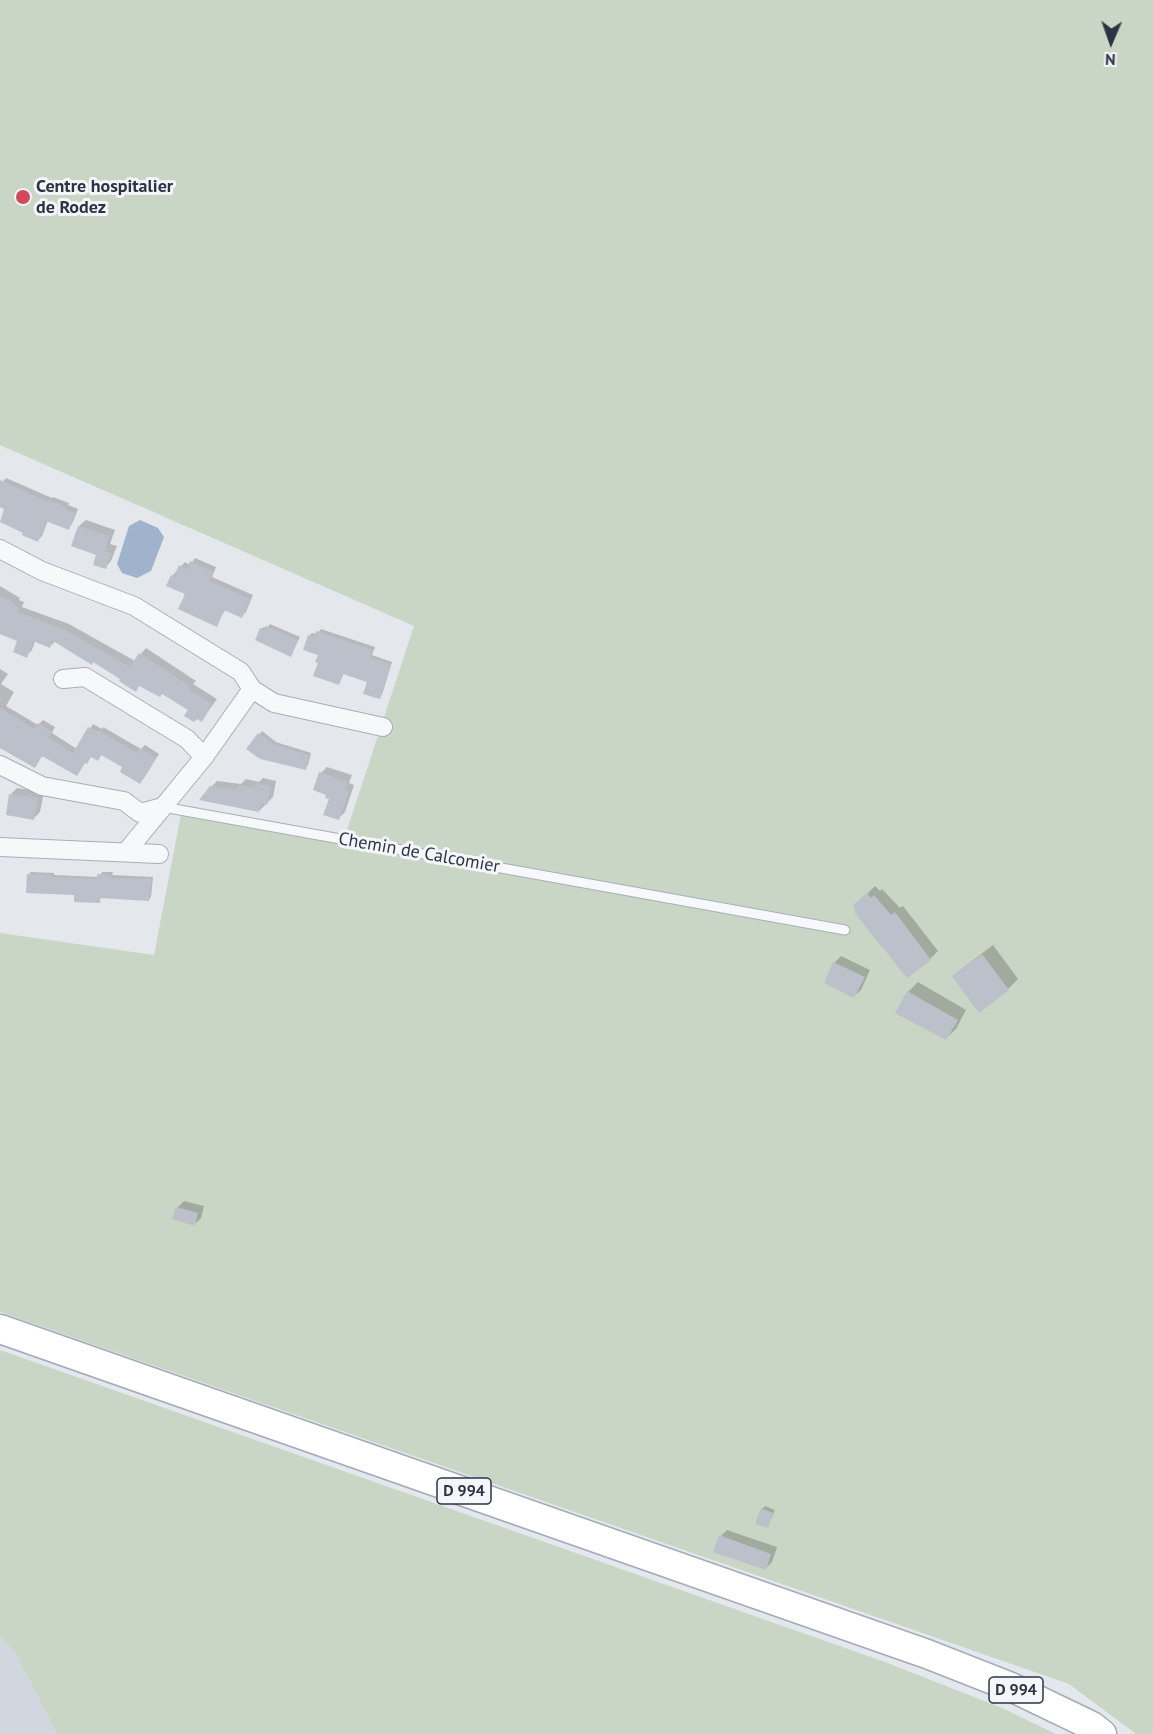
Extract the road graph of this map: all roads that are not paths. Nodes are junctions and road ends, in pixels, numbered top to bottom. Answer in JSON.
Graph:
{"nodes":[{"id":1,"x":0,"y":549,"type":"edge"},
{"id":2,"x":63,"y":679,"type":"dead end"},
{"id":3,"x":252,"y":689,"type":"junction"},
{"id":4,"x":383,"y":727,"type":"dead end"},
{"id":5,"x":204,"y":757,"type":"junction"},
{"id":6,"x":0,"y":765,"type":"edge"},
{"id":7,"x":163,"y":807,"type":"junction"},
{"id":8,"x":0,"y":848,"type":"edge"},
{"id":9,"x":126,"y":852,"type":"junction"},
{"id":10,"x":159,"y":854,"type":"dead end"},
{"id":11,"x":845,"y":930,"type":"dead end"},
{"id":12,"x":0,"y":1329,"type":"edge"},
{"id":13,"x":1102,"y":1734,"type":"edge"}],
"edges":[{"from":1,"to":3,"type":"street"},
{"from":2,"to":5,"type":"street"},
{"from":3,"to":4,"type":"street"},
{"from":3,"to":5,"type":"street"},
{"from":5,"to":7,"type":"street"},
{"from":6,"to":7,"type":"street","name":"Chemin de Calcomier"},
{"from":7,"to":9,"type":"street"},
{"from":7,"to":11,"type":"lane","name":"Chemin de Calcomier"},
{"from":8,"to":9,"type":"street"},
{"from":9,"to":10,"type":"street"},
{"from":12,"to":13,"type":"main road","number":"D 994"}]}
